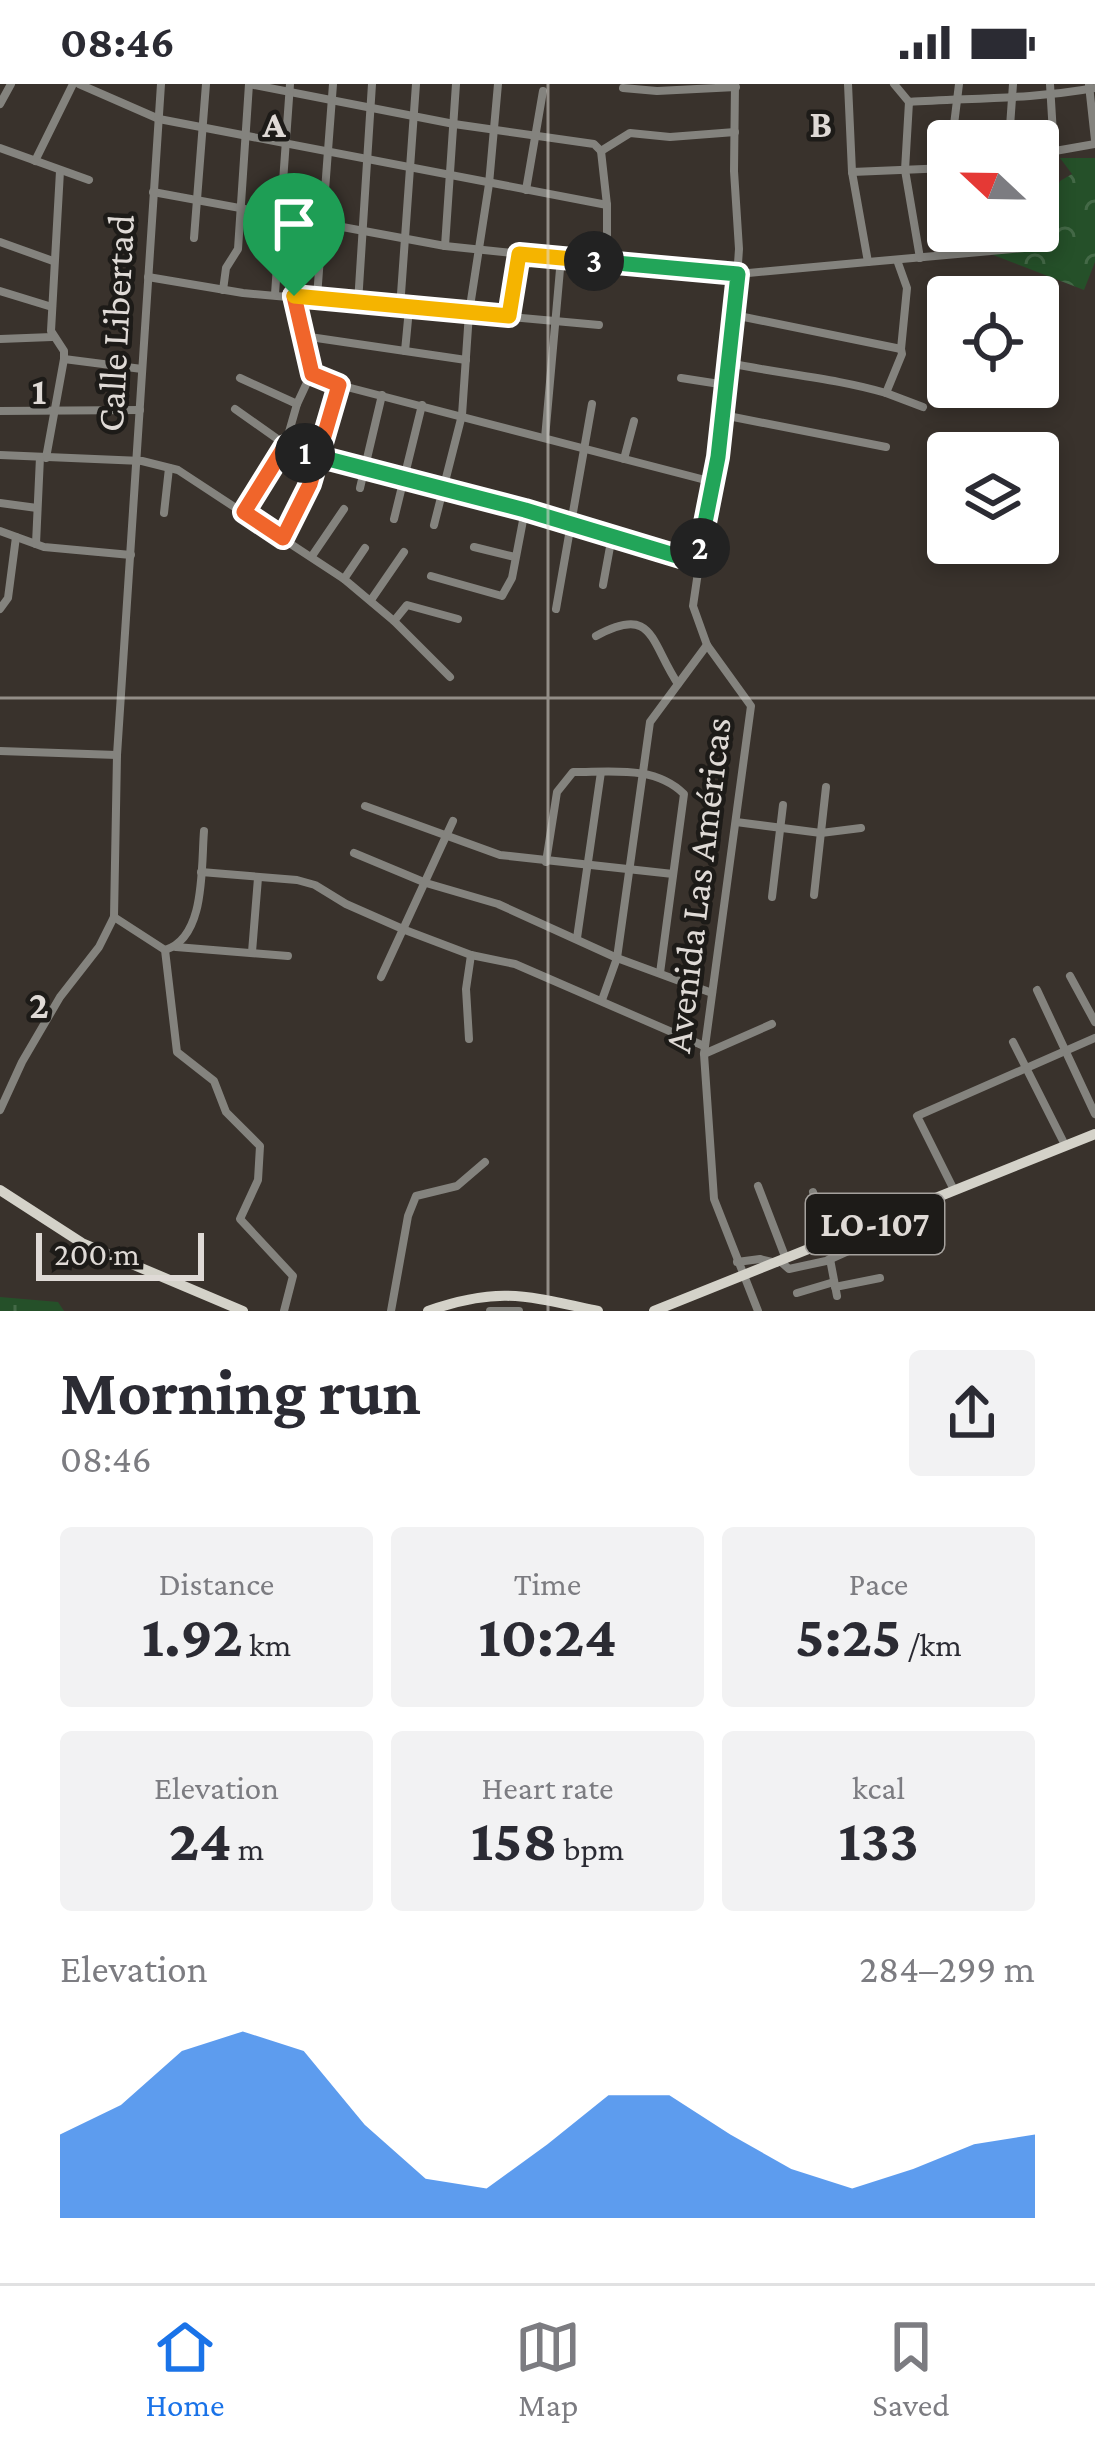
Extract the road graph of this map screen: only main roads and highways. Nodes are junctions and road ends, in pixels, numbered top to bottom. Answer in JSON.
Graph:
{"nodes":[{"id":1,"x":1095,"y":1134,"type":"edge"},
{"id":2,"x":0,"y":1190,"type":"edge"},
{"id":3,"x":567,"y":1308,"type":"edge"},
{"id":4,"x":243,"y":1311,"type":"edge"},
{"id":5,"x":428,"y":1311,"type":"edge"},
{"id":6,"x":598,"y":1311,"type":"edge"},
{"id":7,"x":653,"y":1311,"type":"edge"}],
"edges":[{"from":1,"to":7,"type":"main road","number":"LO-107"},
{"from":2,"to":4,"type":"main road"},
{"from":3,"to":5,"type":"main road"},
{"from":3,"to":6,"type":"main road"}]}
